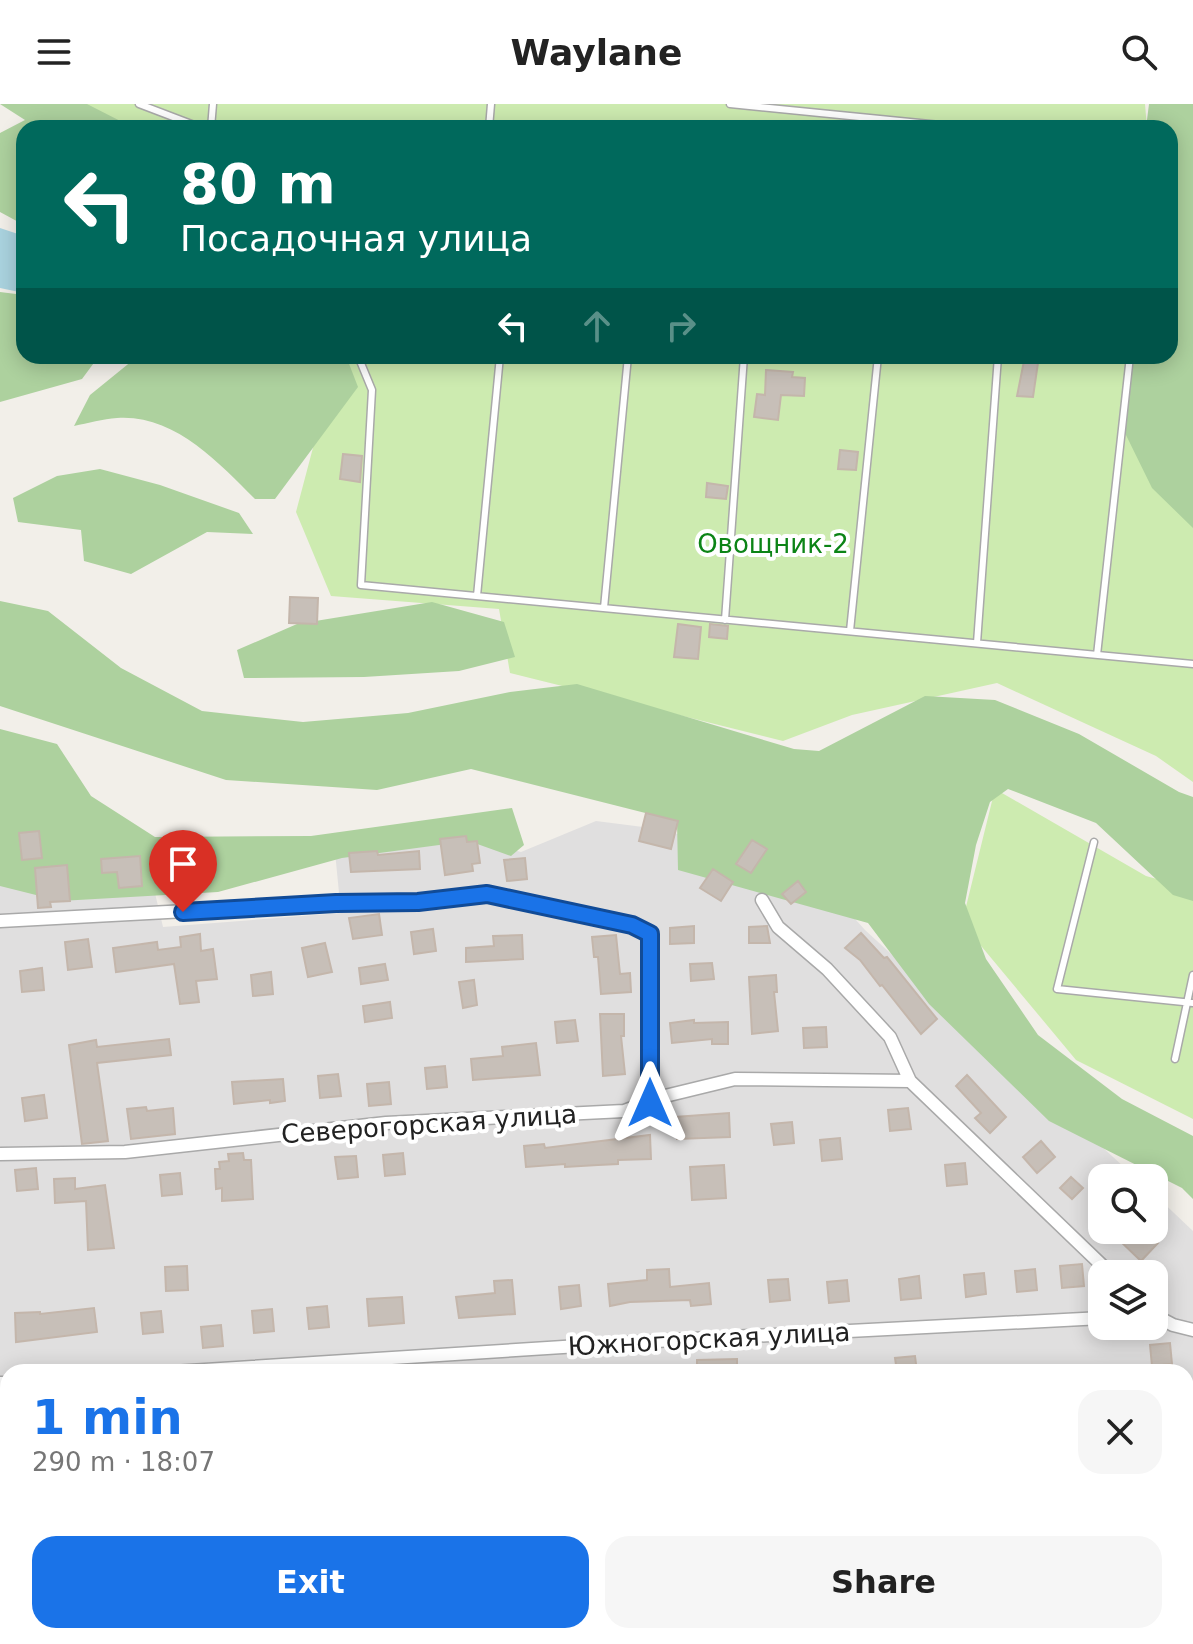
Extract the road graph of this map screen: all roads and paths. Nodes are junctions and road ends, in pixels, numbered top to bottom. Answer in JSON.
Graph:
{"nodes":[{"id":1,"x":139,"y":104,"type":"edge"},
{"id":2,"x":730,"y":104,"type":"edge"},
{"id":3,"x":181,"y":120,"type":"edge"},
{"id":4,"x":890,"y":120,"type":"edge"},
{"id":5,"x":361,"y":364,"type":"edge"},
{"id":6,"x":499,"y":364,"type":"edge"},
{"id":7,"x":627,"y":364,"type":"edge"},
{"id":8,"x":743,"y":364,"type":"edge"},
{"id":9,"x":877,"y":364,"type":"edge"},
{"id":10,"x":997,"y":364,"type":"edge"},
{"id":11,"x":1129,"y":364,"type":"edge"},
{"id":12,"x":477,"y":596,"type":"junction"},
{"id":13,"x":604,"y":608,"type":"junction"},
{"id":14,"x":725,"y":620,"type":"junction"},
{"id":15,"x":850,"y":631,"type":"junction"},
{"id":16,"x":977,"y":643,"type":"junction"},
{"id":17,"x":1097,"y":655,"type":"junction"},
{"id":18,"x":1193,"y":664,"type":"edge"},
{"id":19,"x":1094,"y":842,"type":"dead end"},
{"id":20,"x":762,"y":900,"type":"dead end"},
{"id":21,"x":0,"y":921,"type":"edge"},
{"id":22,"x":1193,"y":975,"type":"edge"},
{"id":23,"x":1190,"y":1002,"type":"edge"},
{"id":24,"x":1175,"y":1059,"type":"dead end"},
{"id":25,"x":910,"y":1081,"type":"junction"},
{"id":26,"x":650,"y":1103,"type":"junction"},
{"id":27,"x":0,"y":1154,"type":"edge"},
{"id":28,"x":1096,"y":1260,"type":"edge"},
{"id":29,"x":1088,"y":1319,"type":"edge"},
{"id":30,"x":1168,"y":1322,"type":"edge"},
{"id":31,"x":1193,"y":1330,"type":"edge"},
{"id":32,"x":298,"y":1364,"type":"edge"}],
"edges":[{"from":1,"to":3,"type":"lane"},
{"from":2,"to":4,"type":"lane"},
{"from":5,"to":12,"type":"lane"},
{"from":6,"to":12,"type":"lane"},
{"from":7,"to":13,"type":"lane"},
{"from":8,"to":14,"type":"lane"},
{"from":9,"to":15,"type":"lane"},
{"from":10,"to":16,"type":"lane"},
{"from":11,"to":17,"type":"lane"},
{"from":12,"to":13,"type":"lane"},
{"from":13,"to":14,"type":"lane"},
{"from":14,"to":15,"type":"lane"},
{"from":15,"to":16,"type":"lane"},
{"from":16,"to":17,"type":"lane"},
{"from":17,"to":18,"type":"lane"},
{"from":19,"to":23,"type":"lane"},
{"from":20,"to":25,"type":"street"},
{"from":21,"to":26,"type":"street"},
{"from":22,"to":23,"type":"lane"},
{"from":23,"to":24,"type":"lane"},
{"from":25,"to":26,"type":"street","name":"Северогорская улица"},
{"from":25,"to":28,"type":"street"},
{"from":26,"to":27,"type":"street","name":"Северогорская улица"},
{"from":29,"to":32,"type":"street","name":"Южногорская улица"},
{"from":30,"to":31,"type":"street"}]}
